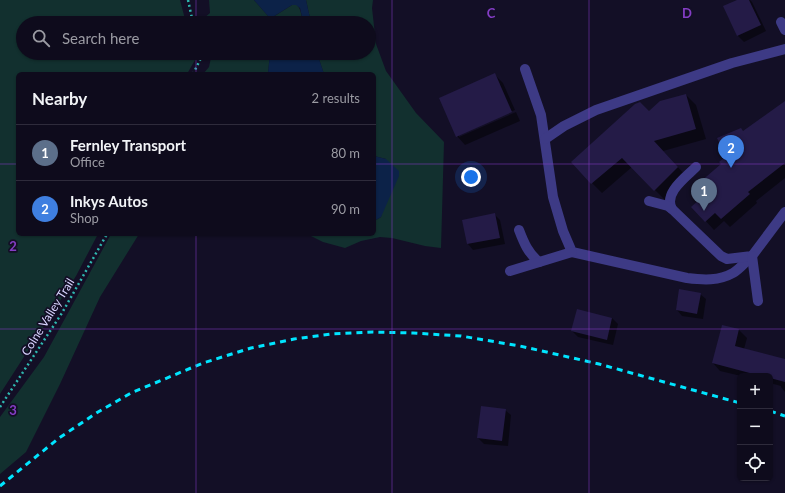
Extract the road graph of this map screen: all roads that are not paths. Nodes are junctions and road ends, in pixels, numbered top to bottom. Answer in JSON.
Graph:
{"nodes":[{"id":1,"x":785,"y":49,"type":"edge"},
{"id":2,"x":525,"y":69,"type":"dead end"},
{"id":3,"x":545,"y":139,"type":"junction"},
{"id":4,"x":696,"y":167,"type":"dead end"},
{"id":5,"x":649,"y":201,"type":"dead end"},
{"id":6,"x":672,"y":209,"type":"junction"},
{"id":7,"x":785,"y":212,"type":"edge"},
{"id":8,"x":520,"y":230,"type":"dead end"},
{"id":9,"x":572,"y":252,"type":"junction"},
{"id":10,"x":752,"y":256,"type":"junction"},
{"id":11,"x":539,"y":262,"type":"junction"},
{"id":12,"x":510,"y":271,"type":"dead end"},
{"id":13,"x":758,"y":301,"type":"dead end"}],
"edges":[{"from":1,"to":3,"type":"lane"},
{"from":2,"to":3,"type":"lane"},
{"from":3,"to":9,"type":"lane"},
{"from":4,"to":6,"type":"lane"},
{"from":5,"to":6,"type":"lane"},
{"from":6,"to":10,"type":"lane"},
{"from":7,"to":10,"type":"lane"},
{"from":8,"to":11,"type":"lane"},
{"from":9,"to":10,"type":"lane"},
{"from":9,"to":11,"type":"lane"},
{"from":10,"to":13,"type":"lane"},
{"from":11,"to":12,"type":"lane"}]}
